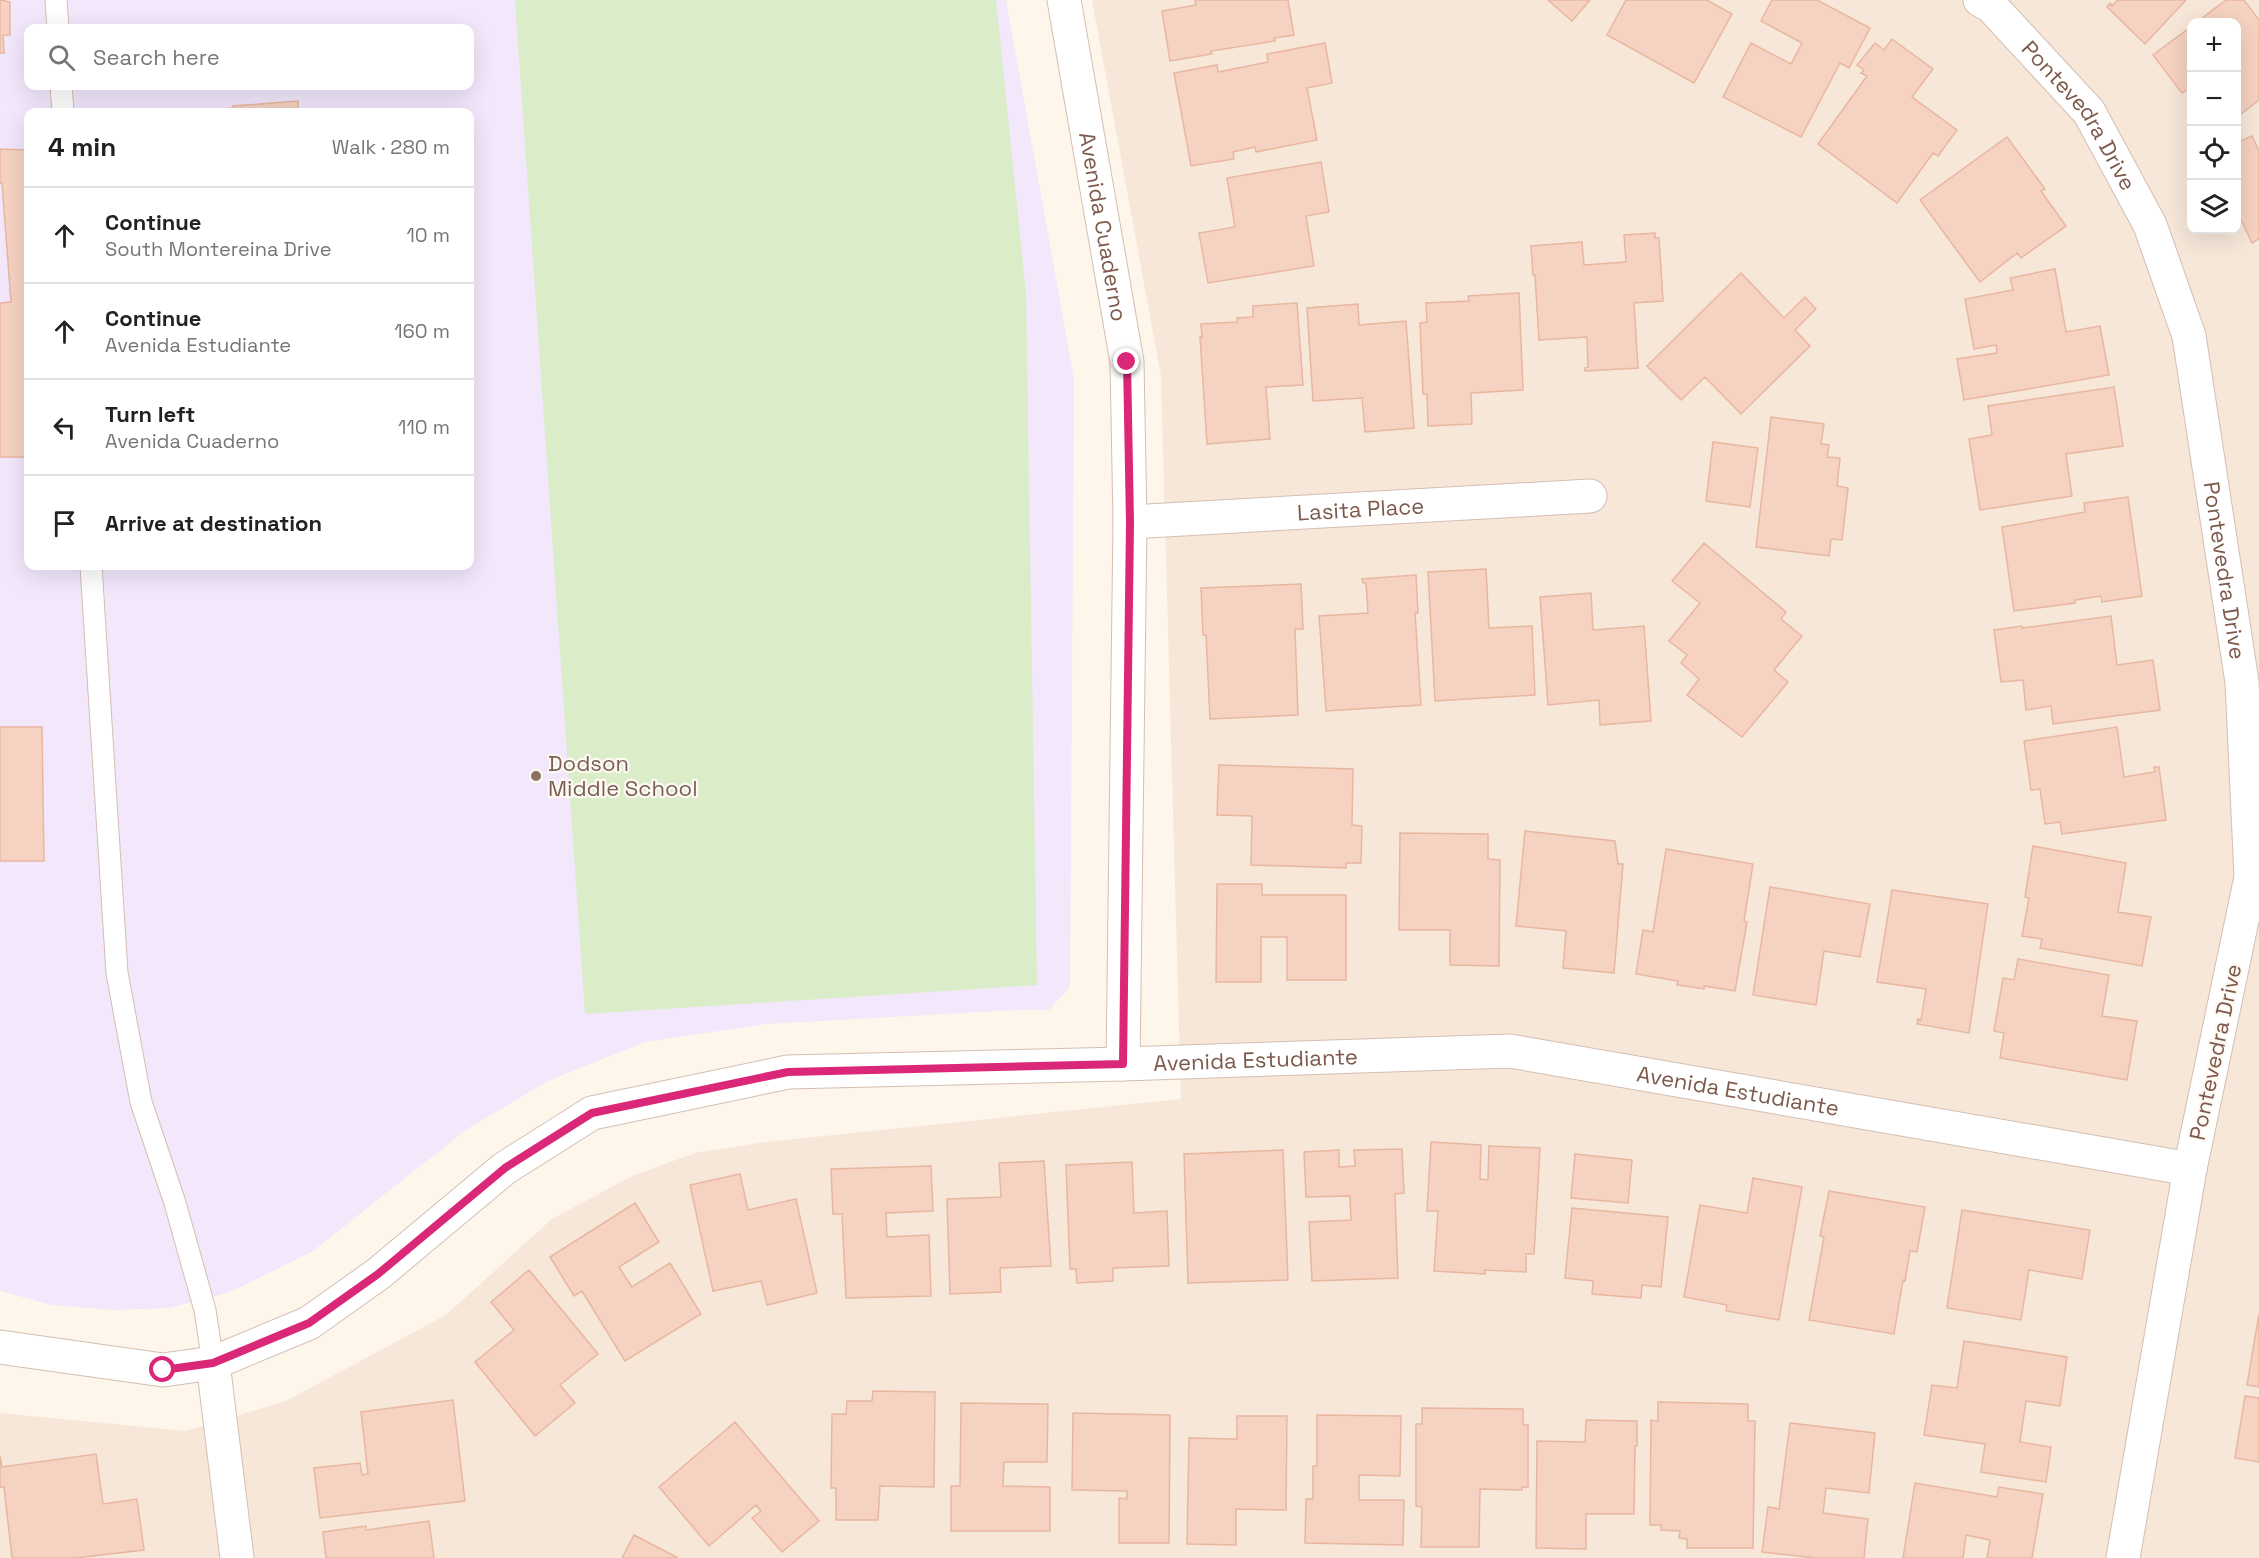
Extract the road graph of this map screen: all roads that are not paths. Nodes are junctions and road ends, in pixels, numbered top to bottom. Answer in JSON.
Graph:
{"nodes":[{"id":1,"x":56,"y":0,"type":"edge"},
{"id":2,"x":1064,"y":0,"type":"edge"},
{"id":3,"x":1980,"y":0,"type":"edge"},
{"id":4,"x":58,"y":24,"type":"edge"},
{"id":5,"x":61,"y":90,"type":"edge"},
{"id":6,"x":63,"y":108,"type":"edge"},
{"id":7,"x":1590,"y":496,"type":"dead end"},
{"id":8,"x":1130,"y":522,"type":"junction"},
{"id":9,"x":91,"y":570,"type":"edge"},
{"id":10,"x":1123,"y":1064,"type":"junction"},
{"id":11,"x":2190,"y":1170,"type":"junction"},
{"id":12,"x":0,"y":1347,"type":"edge"},
{"id":13,"x":213,"y":1363,"type":"junction"},
{"id":14,"x":237,"y":1558,"type":"edge"},
{"id":15,"x":2123,"y":1558,"type":"edge"}],
"edges":[{"from":1,"to":4,"type":"lane"},
{"from":2,"to":8,"type":"street","name":"Avenida Cuaderno"},
{"from":3,"to":11,"type":"street","name":"Pontevedra Drive"},
{"from":5,"to":6,"type":"lane"},
{"from":7,"to":8,"type":"street","name":"Lasita Place"},
{"from":8,"to":10,"type":"street","name":"Avenida Cuaderno"},
{"from":9,"to":13,"type":"lane"},
{"from":10,"to":11,"type":"street","name":"Avenida Estudiante"},
{"from":10,"to":13,"type":"street","name":"Avenida Estudiante"},
{"from":11,"to":15,"type":"street","name":"Pontevedra Drive"},
{"from":12,"to":13,"type":"street","name":"Avenida Estudiante"},
{"from":13,"to":14,"type":"street"}]}
